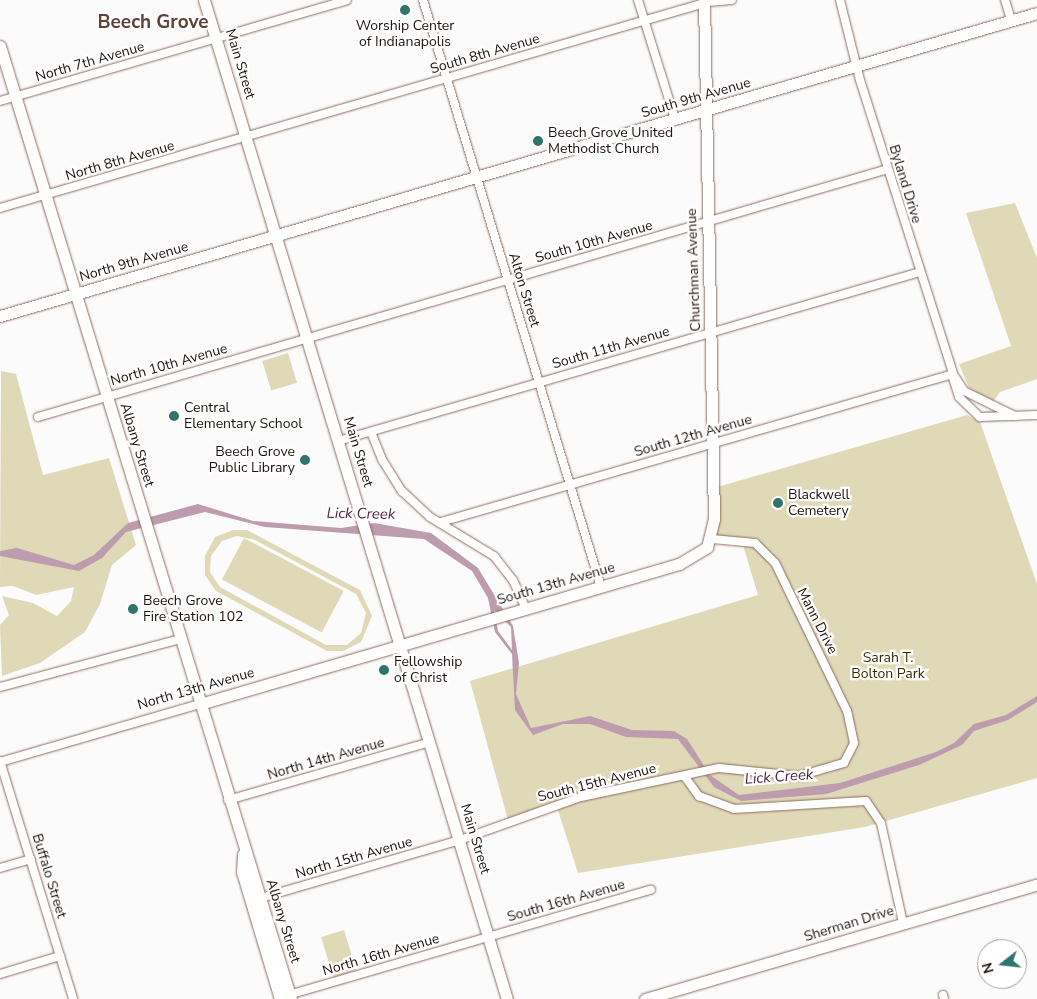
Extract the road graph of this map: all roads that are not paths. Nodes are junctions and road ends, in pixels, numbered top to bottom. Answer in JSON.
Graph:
{"nodes":[{"id":1,"x":204,"y":0,"type":"edge"},
{"id":2,"x":347,"y":0,"type":"edge"},
{"id":3,"x":423,"y":0,"type":"edge"},
{"id":4,"x":638,"y":0,"type":"edge"},
{"id":5,"x":732,"y":0,"type":"edge"},
{"id":6,"x":840,"y":0,"type":"edge"},
{"id":7,"x":1005,"y":0,"type":"edge"},
{"id":8,"x":704,"y":2,"type":"edge"},
{"id":9,"x":1037,"y":13,"type":"edge"},
{"id":10,"x":1011,"y":20,"type":"junction"},
{"id":11,"x":645,"y":21,"type":"junction"},
{"id":12,"x":216,"y":38,"type":"junction"},
{"id":13,"x":0,"y":46,"type":"edge"},
{"id":14,"x":858,"y":66,"type":"junction"},
{"id":15,"x":446,"y":78,"type":"junction"},
{"id":16,"x":16,"y":96,"type":"junction"},
{"id":17,"x":0,"y":101,"type":"edge"},
{"id":18,"x":705,"y":111,"type":"junction"},
{"id":19,"x":675,"y":120,"type":"junction"},
{"id":20,"x":246,"y":137,"type":"junction"},
{"id":21,"x":888,"y":169,"type":"junction"},
{"id":22,"x":476,"y":177,"type":"junction"},
{"id":23,"x":45,"y":195,"type":"junction"},
{"id":24,"x":0,"y":208,"type":"edge"},
{"id":25,"x":707,"y":222,"type":"junction"},
{"id":26,"x":276,"y":236,"type":"junction"},
{"id":27,"x":920,"y":272,"type":"junction"},
{"id":28,"x":507,"y":280,"type":"junction"},
{"id":29,"x":76,"y":294,"type":"junction"},
{"id":30,"x":0,"y":316,"type":"edge"},
{"id":31,"x":710,"y":332,"type":"junction"},
{"id":32,"x":308,"y":339,"type":"junction"},
{"id":33,"x":953,"y":374,"type":"junction"},
{"id":34,"x":539,"y":383,"type":"junction"},
{"id":35,"x":107,"y":396,"type":"junction"},
{"id":36,"x":1037,"y":415,"type":"edge"},
{"id":37,"x":38,"y":416,"type":"dead end"},
{"id":38,"x":1015,"y":416,"type":"junction"},
{"id":39,"x":371,"y":432,"type":"junction"},
{"id":40,"x":338,"y":441,"type":"junction"},
{"id":41,"x":713,"y":443,"type":"junction"},
{"id":42,"x":570,"y":484,"type":"junction"},
{"id":43,"x":441,"y":522,"type":"junction"},
{"id":44,"x":712,"y":539,"type":"junction"},
{"id":45,"x":600,"y":587,"type":"junction"},
{"id":46,"x":522,"y":610,"type":"junction"},
{"id":47,"x":181,"y":639,"type":"junction"},
{"id":48,"x":400,"y":645,"type":"junction"},
{"id":49,"x":0,"y":687,"type":"edge"},
{"id":50,"x":200,"y":704,"type":"junction"},
{"id":51,"x":430,"y":742,"type":"junction"},
{"id":52,"x":849,"y":758,"type":"joint"},
{"id":53,"x":0,"y":762,"type":"edge"},
{"id":54,"x":685,"y":777,"type":"junction"},
{"id":55,"x":228,"y":800,"type":"junction"},
{"id":56,"x":460,"y":840,"type":"junction"},
{"id":57,"x":243,"y":854,"type":"junction"},
{"id":58,"x":31,"y":859,"type":"junction"},
{"id":59,"x":0,"y":868,"type":"edge"},
{"id":60,"x":1037,"y":884,"type":"edge"},
{"id":61,"x":651,"y":890,"type":"dead end"},
{"id":62,"x":258,"y":899,"type":"junction"},
{"id":63,"x":904,"y":923,"type":"junction"},
{"id":64,"x":489,"y":936,"type":"junction"},
{"id":65,"x":60,"y":956,"type":"junction"},
{"id":66,"x":0,"y":974,"type":"edge"},
{"id":67,"x":670,"y":996,"type":"edge"},
{"id":68,"x":285,"y":998,"type":"edge"},
{"id":69,"x":73,"y":999,"type":"edge"},
{"id":70,"x":507,"y":999,"type":"edge"},
{"id":71,"x":645,"y":999,"type":"edge"}],
"edges":[{"from":1,"to":12,"type":"street","name":"Main Street"},
{"from":2,"to":12,"type":"street","name":"North 7th Avenue"},
{"from":3,"to":15,"type":"street","name":"Alton Street"},
{"from":4,"to":11,"type":"street"},
{"from":5,"to":8,"type":"street","name":"South 8th Avenue"},
{"from":6,"to":14,"type":"street","name":"Byland Drive"},
{"from":7,"to":10,"type":"street"},
{"from":8,"to":11,"type":"street","name":"South 8th Avenue"},
{"from":8,"to":18,"type":"street","name":"Churchman Avenue"},
{"from":9,"to":10,"type":"street","name":"South 9th Avenue"},
{"from":10,"to":14,"type":"street","name":"South 9th Avenue"},
{"from":11,"to":15,"type":"street","name":"South 8th Avenue"},
{"from":11,"to":19,"type":"street"},
{"from":12,"to":16,"type":"street","name":"North 7th Avenue"},
{"from":12,"to":20,"type":"street","name":"Main Street"},
{"from":13,"to":16,"type":"street","name":"Albany Street"},
{"from":14,"to":18,"type":"street","name":"South 9th Avenue"},
{"from":14,"to":21,"type":"street","name":"Byland Drive"},
{"from":15,"to":20,"type":"street","name":"South 8th Avenue"},
{"from":15,"to":22,"type":"street","name":"Alton Street"},
{"from":16,"to":17,"type":"street","name":"North 7th Avenue"},
{"from":16,"to":23,"type":"street","name":"Albany Street"},
{"from":18,"to":19,"type":"street","name":"South 9th Avenue"},
{"from":18,"to":25,"type":"street","name":"Churchman Avenue"},
{"from":19,"to":22,"type":"street","name":"South 9th Avenue"},
{"from":20,"to":23,"type":"street","name":"North 8th Avenue"},
{"from":20,"to":26,"type":"street","name":"Main Street"},
{"from":21,"to":25,"type":"street","name":"South 10th Avenue"},
{"from":21,"to":27,"type":"street","name":"Byland Drive"},
{"from":22,"to":26,"type":"street","name":"South 9th Avenue"},
{"from":22,"to":28,"type":"street","name":"Alton Street"},
{"from":23,"to":24,"type":"street","name":"North 8th Avenue"},
{"from":23,"to":29,"type":"street","name":"Albany Street"},
{"from":25,"to":28,"type":"street","name":"South 10th Avenue"},
{"from":25,"to":31,"type":"street","name":"Churchman Avenue"},
{"from":26,"to":29,"type":"street","name":"North 9th Avenue"},
{"from":26,"to":32,"type":"street","name":"Main Street"},
{"from":27,"to":31,"type":"street","name":"South 11th Avenue"},
{"from":27,"to":33,"type":"street","name":"Byland Drive"},
{"from":28,"to":32,"type":"street","name":"South 10th Avenue"},
{"from":28,"to":34,"type":"street","name":"Alton Street"},
{"from":29,"to":30,"type":"street","name":"North 9th Avenue"},
{"from":29,"to":35,"type":"street","name":"Albany Street"},
{"from":31,"to":34,"type":"street","name":"South 11th Avenue"},
{"from":31,"to":41,"type":"street","name":"Churchman Avenue"},
{"from":32,"to":35,"type":"street","name":"North 10th Avenue"},
{"from":32,"to":40,"type":"street","name":"Main Street"},
{"from":33,"to":38,"type":"street"},
{"from":33,"to":38,"type":"street","name":"Byland Drive"},
{"from":33,"to":41,"type":"street","name":"South 12th Avenue"},
{"from":34,"to":39,"type":"street","name":"South 11th Avenue"},
{"from":34,"to":42,"type":"street","name":"Alton Street"},
{"from":35,"to":37,"type":"street","name":"North 10th Avenue"},
{"from":35,"to":47,"type":"street","name":"Albany Street"},
{"from":36,"to":38,"type":"street","name":"Byland Drive"},
{"from":39,"to":40,"type":"street","name":"South 11th Avenue"},
{"from":39,"to":43,"type":"street"},
{"from":40,"to":48,"type":"street","name":"Main Street"},
{"from":41,"to":42,"type":"street","name":"South 12th Avenue"},
{"from":41,"to":44,"type":"street","name":"Churchman Avenue"},
{"from":42,"to":43,"type":"street","name":"South 12th Avenue"},
{"from":42,"to":45,"type":"street","name":"Alton Street"},
{"from":43,"to":46,"type":"street"},
{"from":44,"to":45,"type":"street","name":"South 13th Avenue"},
{"from":44,"to":52,"type":"street","name":"Mann Drive"},
{"from":45,"to":46,"type":"street","name":"South 13th Avenue"},
{"from":46,"to":48,"type":"street","name":"South 13th Avenue"},
{"from":47,"to":49,"type":"street"},
{"from":47,"to":50,"type":"street","name":"Albany Street"},
{"from":48,"to":50,"type":"street","name":"North 13th Avenue"},
{"from":48,"to":51,"type":"street","name":"Main Street"},
{"from":50,"to":53,"type":"street","name":"North 13th Avenue"},
{"from":50,"to":55,"type":"street","name":"Albany Street"},
{"from":51,"to":55,"type":"street","name":"North 14th Avenue"},
{"from":51,"to":56,"type":"street","name":"Main Street"},
{"from":52,"to":54,"type":"street","name":"South 15th Avenue"},
{"from":53,"to":58,"type":"street","name":"Buffalo Street"},
{"from":54,"to":56,"type":"street","name":"South 15th Avenue"},
{"from":54,"to":63,"type":"street"},
{"from":55,"to":57,"type":"street","name":"Albany Street"},
{"from":56,"to":62,"type":"street","name":"North 15th Avenue"},
{"from":56,"to":64,"type":"street","name":"Main Street"},
{"from":57,"to":62,"type":"street","name":"Albany Street"},
{"from":57,"to":68,"type":"street","name":"Albany Street"},
{"from":58,"to":59,"type":"street"},
{"from":58,"to":65,"type":"street","name":"Buffalo Street"},
{"from":60,"to":63,"type":"street","name":"Sherman Drive"},
{"from":61,"to":64,"type":"street","name":"South 16th Avenue"},
{"from":62,"to":68,"type":"street","name":"Albany Street"},
{"from":63,"to":67,"type":"street","name":"Sherman Drive"},
{"from":64,"to":68,"type":"street","name":"North 16th Avenue"},
{"from":64,"to":70,"type":"street","name":"Main Street"},
{"from":65,"to":66,"type":"street"},
{"from":65,"to":69,"type":"street","name":"Buffalo Street"},
{"from":67,"to":71,"type":"street","name":"Sherman Drive"}]}
